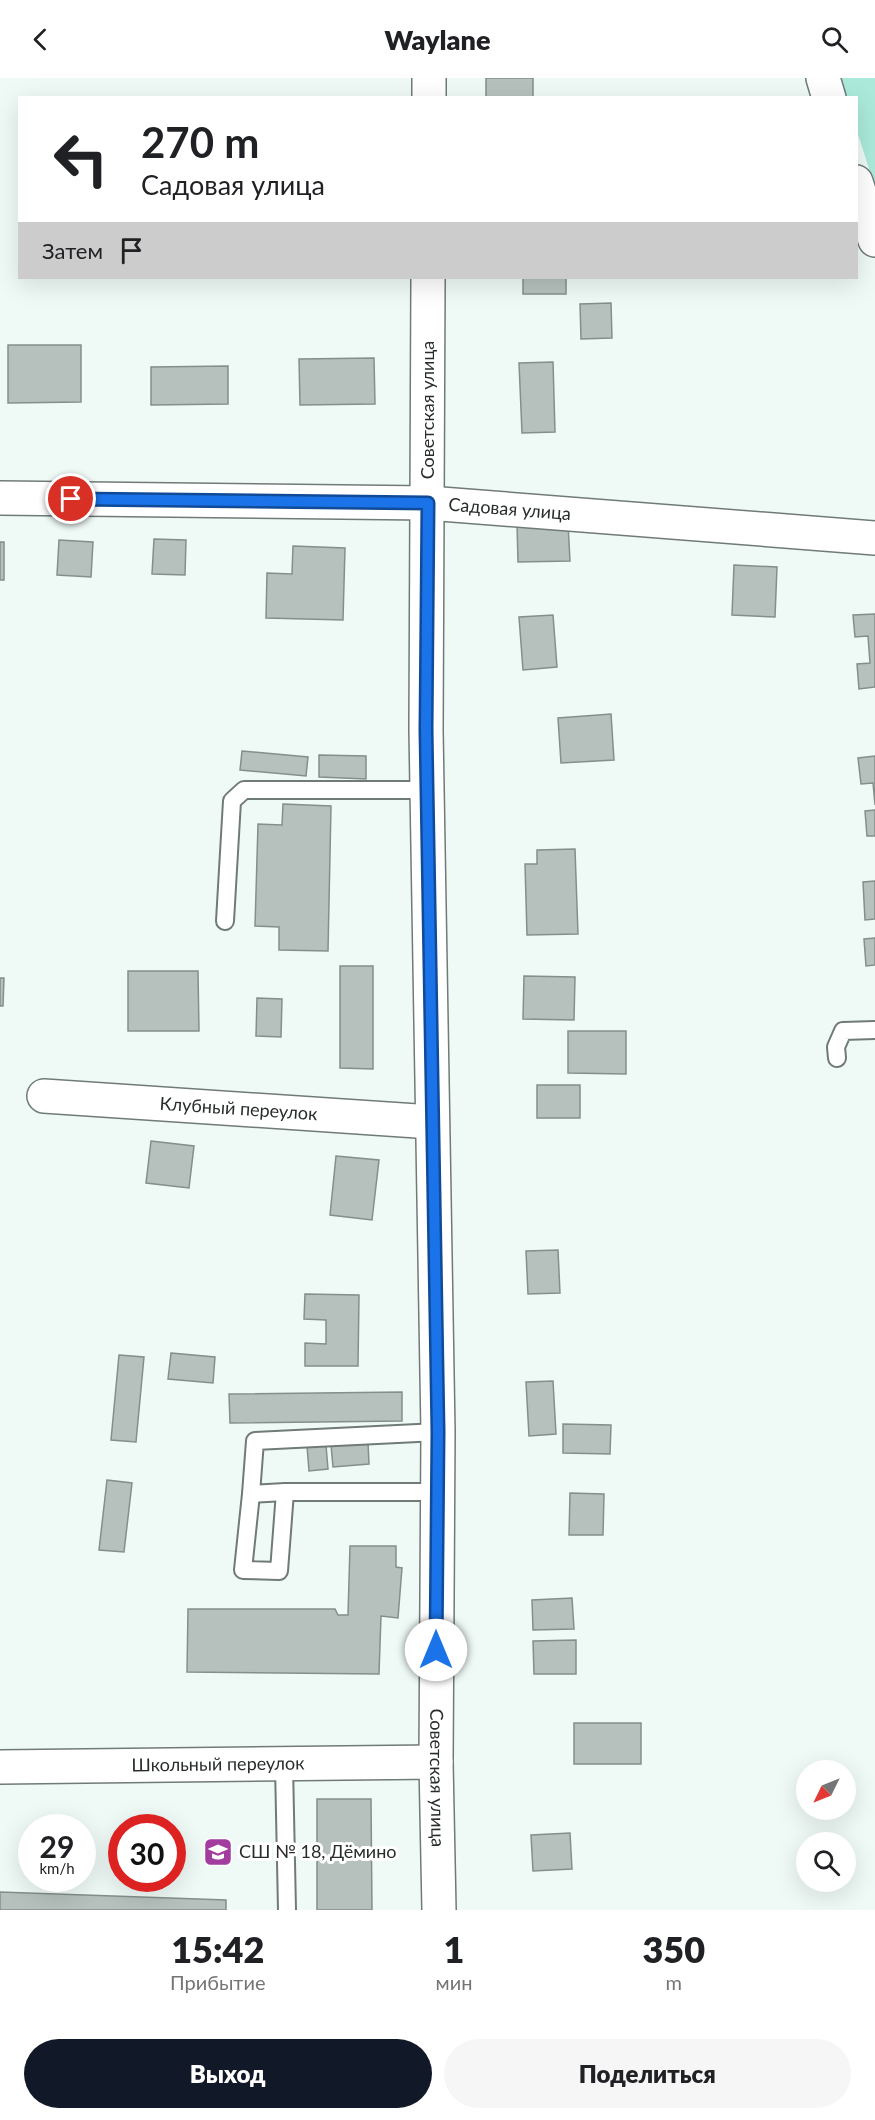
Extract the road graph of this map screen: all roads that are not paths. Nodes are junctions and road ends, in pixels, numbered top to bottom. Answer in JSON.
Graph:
{"nodes":[{"id":1,"x":429,"y":78,"type":"edge"},
{"id":2,"x":823,"y":78,"type":"edge"},
{"id":3,"x":429,"y":96,"type":"edge"},
{"id":4,"x":828,"y":96,"type":"edge"},
{"id":5,"x":858,"y":188,"type":"edge"},
{"id":6,"x":875,"y":240,"type":"edge"},
{"id":7,"x":429,"y":279,"type":"edge"},
{"id":8,"x":0,"y":498,"type":"edge"},
{"id":9,"x":428,"y":503,"type":"junction"},
{"id":10,"x":875,"y":538,"type":"edge"},
{"id":11,"x":427,"y":790,"type":"junction"},
{"id":12,"x":225,"y":921,"type":"dead end"},
{"id":13,"x":875,"y":1029,"type":"edge"},
{"id":14,"x":837,"y":1058,"type":"dead end"},
{"id":15,"x":44,"y":1096,"type":"dead end"},
{"id":16,"x":432,"y":1122,"type":"junction"},
{"id":17,"x":438,"y":1432,"type":"junction"},
{"id":18,"x":285,"y":1492,"type":"junction"},
{"id":19,"x":437,"y":1492,"type":"junction"},
{"id":20,"x":251,"y":1494,"type":"junction"},
{"id":21,"x":436,"y":1762,"type":"junction"},
{"id":22,"x":284,"y":1765,"type":"junction"},
{"id":23,"x":0,"y":1767,"type":"edge"},
{"id":24,"x":287,"y":1910,"type":"edge"},
{"id":25,"x":438,"y":1910,"type":"edge"}],
"edges":[{"from":1,"to":3,"type":"street"},
{"from":2,"to":4,"type":"street"},
{"from":5,"to":6,"type":"street"},
{"from":7,"to":9,"type":"street","name":"Советская улица"},
{"from":8,"to":9,"type":"street","name":"Садовая улица"},
{"from":9,"to":10,"type":"street","name":"Садовая улица"},
{"from":9,"to":11,"type":"street","name":"Советская улица"},
{"from":11,"to":12,"type":"lane"},
{"from":11,"to":16,"type":"street","name":"Советская улица"},
{"from":13,"to":14,"type":"lane"},
{"from":15,"to":16,"type":"street","name":"Клубный переулок"},
{"from":16,"to":17,"type":"street","name":"Советская улица"},
{"from":17,"to":19,"type":"street","name":"Советская улица"},
{"from":17,"to":20,"type":"lane"},
{"from":18,"to":19,"type":"lane"},
{"from":18,"to":20,"type":"lane"},
{"from":18,"to":20,"type":"lane"},
{"from":19,"to":21,"type":"street","name":"Советская улица"},
{"from":21,"to":22,"type":"street","name":"Школьный переулок"},
{"from":21,"to":25,"type":"street","name":"Советская улица"},
{"from":22,"to":23,"type":"street","name":"Школьный переулок"},
{"from":22,"to":24,"type":"lane"}]}
